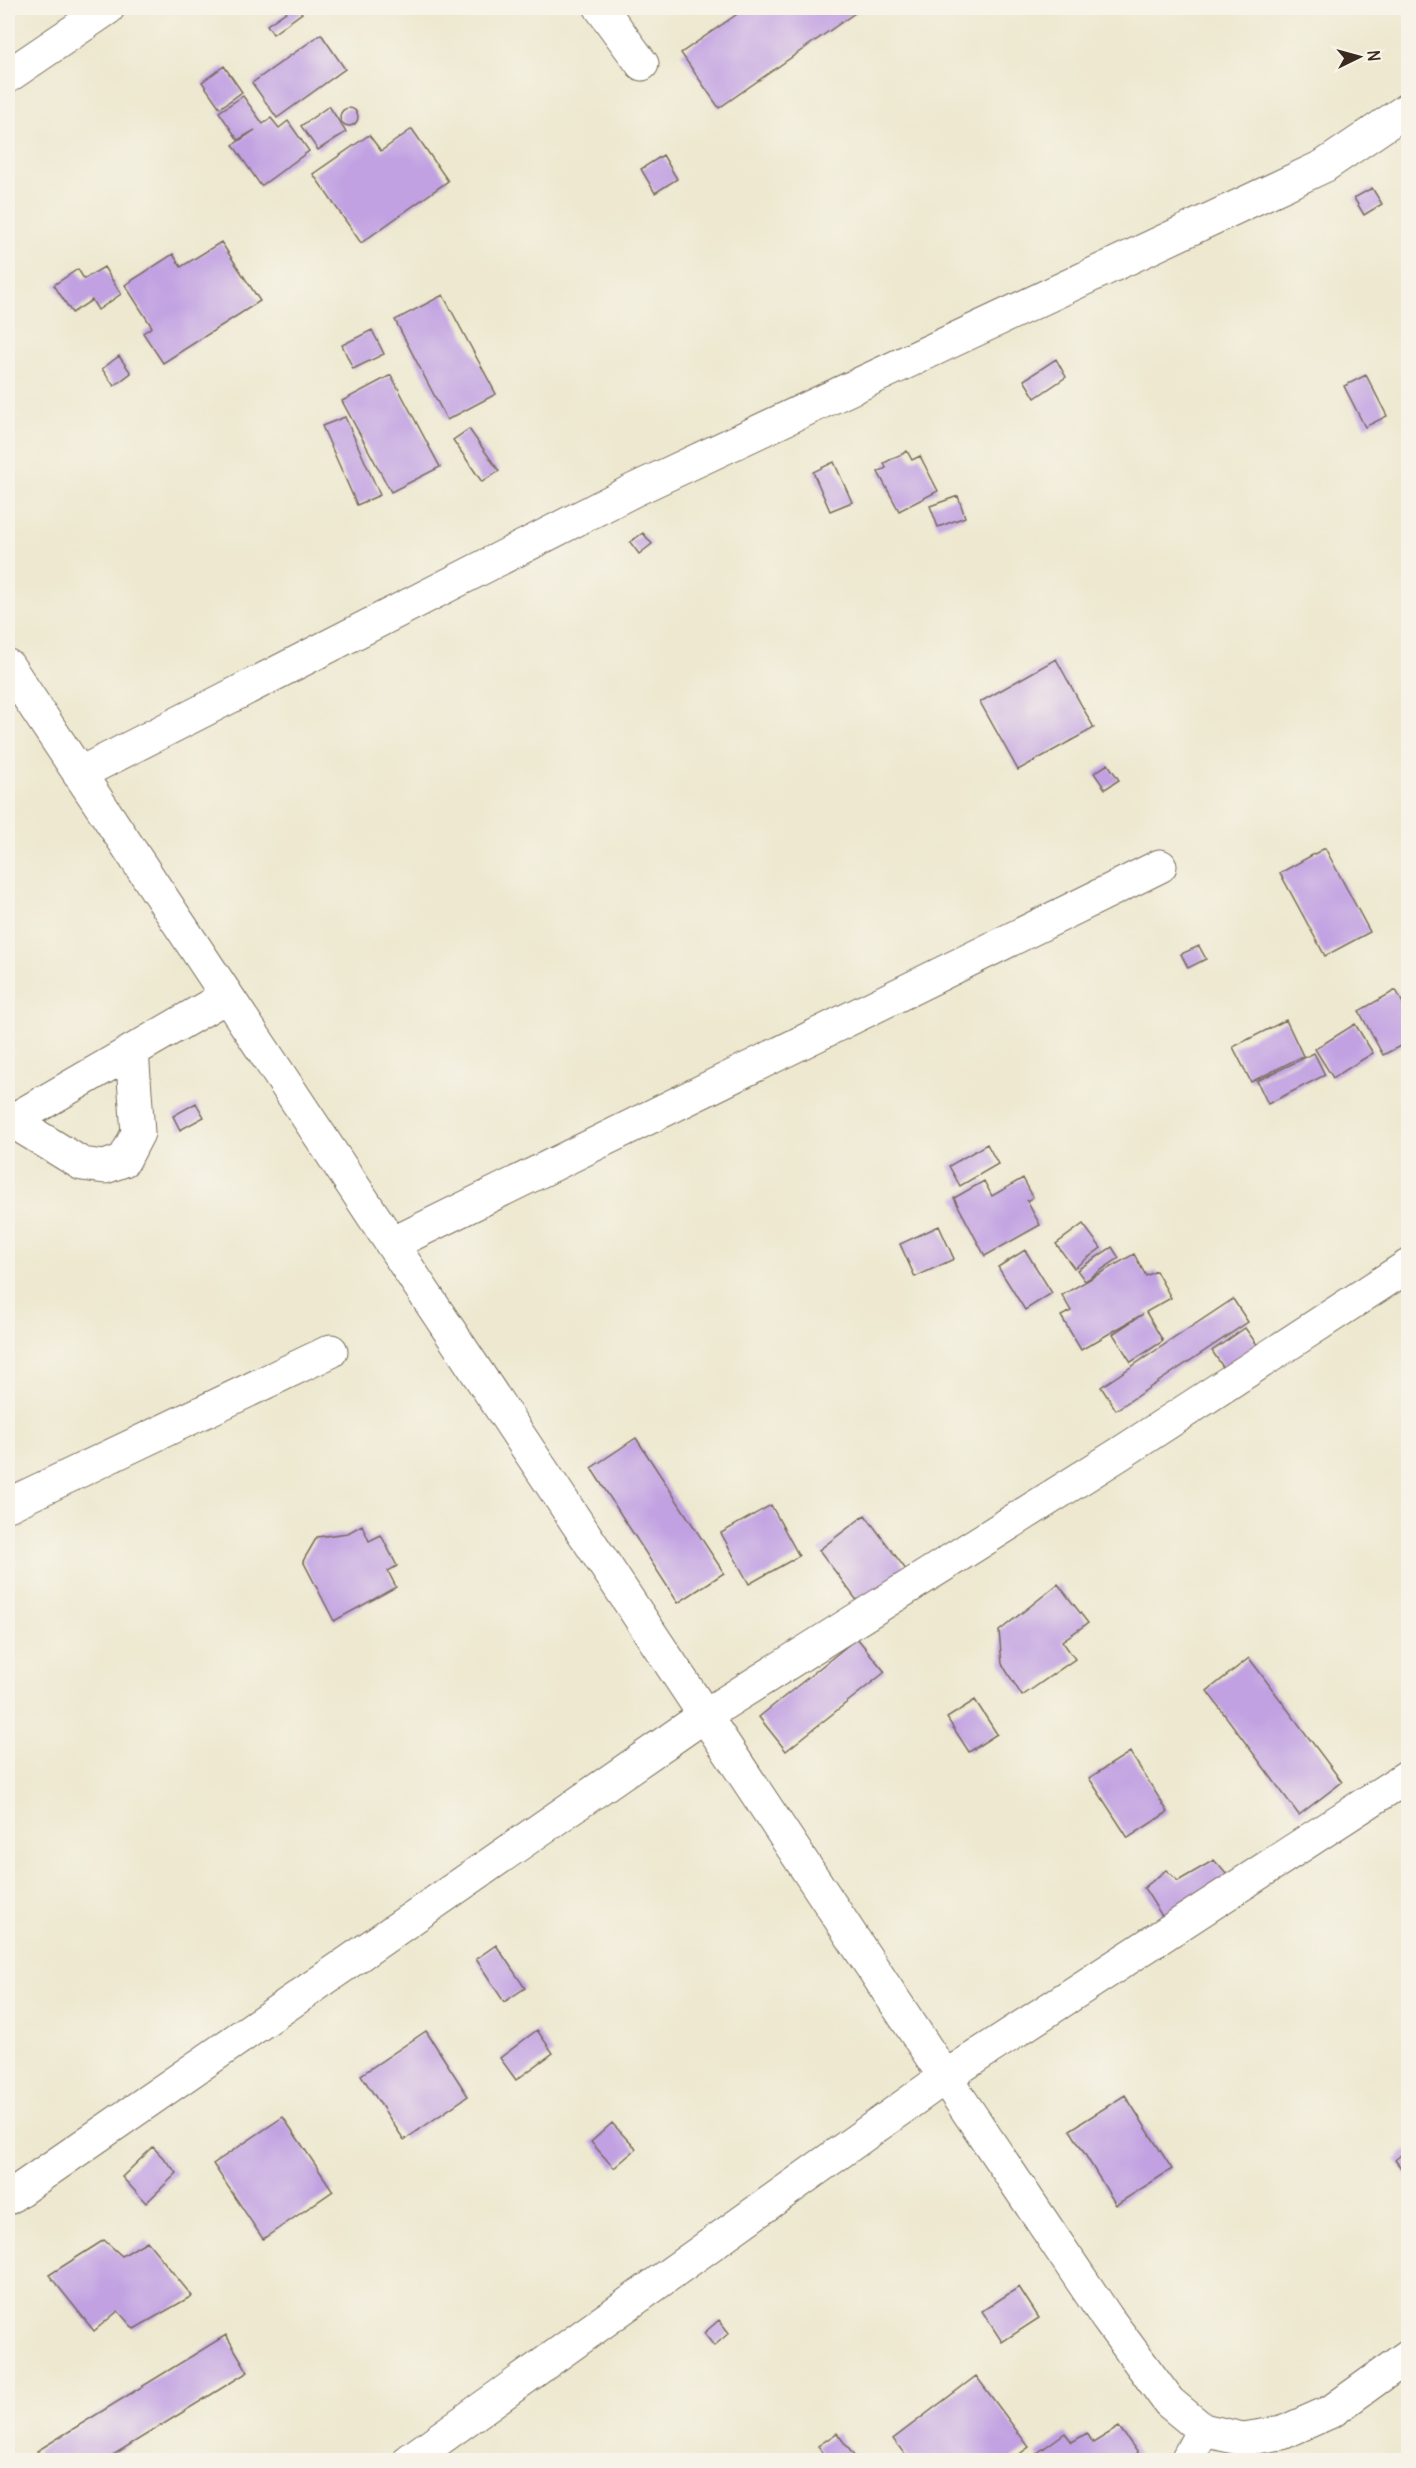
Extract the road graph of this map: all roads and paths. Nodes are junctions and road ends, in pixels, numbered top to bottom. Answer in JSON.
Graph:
{"nodes":[{"id":1,"x":108,"y":8,"type":"edge"},
{"id":2,"x":601,"y":8,"type":"edge"},
{"id":3,"x":642,"y":64,"type":"dead end"},
{"id":4,"x":8,"y":76,"type":"edge"},
{"id":5,"x":1408,"y":109,"type":"edge"},
{"id":6,"x":8,"y":666,"type":"edge"},
{"id":7,"x":79,"y":774,"type":"junction"},
{"id":8,"x":1160,"y":866,"type":"dead end"},
{"id":9,"x":227,"y":996,"type":"junction"},
{"id":10,"x":132,"y":1051,"type":"junction"},
{"id":11,"x":10,"y":1122,"type":"edge"},
{"id":12,"x":392,"y":1244,"type":"junction"},
{"id":13,"x":1408,"y":1266,"type":"edge"},
{"id":14,"x":331,"y":1352,"type":"dead end"},
{"id":15,"x":10,"y":1496,"type":"edge"},
{"id":16,"x":704,"y":1716,"type":"junction"},
{"id":17,"x":1408,"y":1776,"type":"edge"},
{"id":18,"x":945,"y":2077,"type":"junction"},
{"id":19,"x":8,"y":2198,"type":"edge"},
{"id":20,"x":1408,"y":2356,"type":"edge"},
{"id":21,"x":1203,"y":2430,"type":"junction"},
{"id":22,"x":410,"y":2460,"type":"edge"},
{"id":23,"x":1187,"y":2460,"type":"edge"}],
"edges":[{"from":1,"to":4,"type":"street"},
{"from":2,"to":3,"type":"street"},
{"from":5,"to":7,"type":"street"},
{"from":6,"to":7,"type":"street"},
{"from":7,"to":9,"type":"street"},
{"from":8,"to":12,"type":"street"},
{"from":9,"to":10,"type":"street"},
{"from":9,"to":12,"type":"street"},
{"from":10,"to":11,"type":"street"},
{"from":10,"to":11,"type":"street"},
{"from":12,"to":16,"type":"street"},
{"from":13,"to":16,"type":"street"},
{"from":14,"to":15,"type":"street"},
{"from":16,"to":18,"type":"street"},
{"from":16,"to":19,"type":"street"},
{"from":17,"to":18,"type":"street"},
{"from":18,"to":21,"type":"street"},
{"from":18,"to":22,"type":"street"},
{"from":20,"to":21,"type":"street"},
{"from":21,"to":23,"type":"street"}]}
